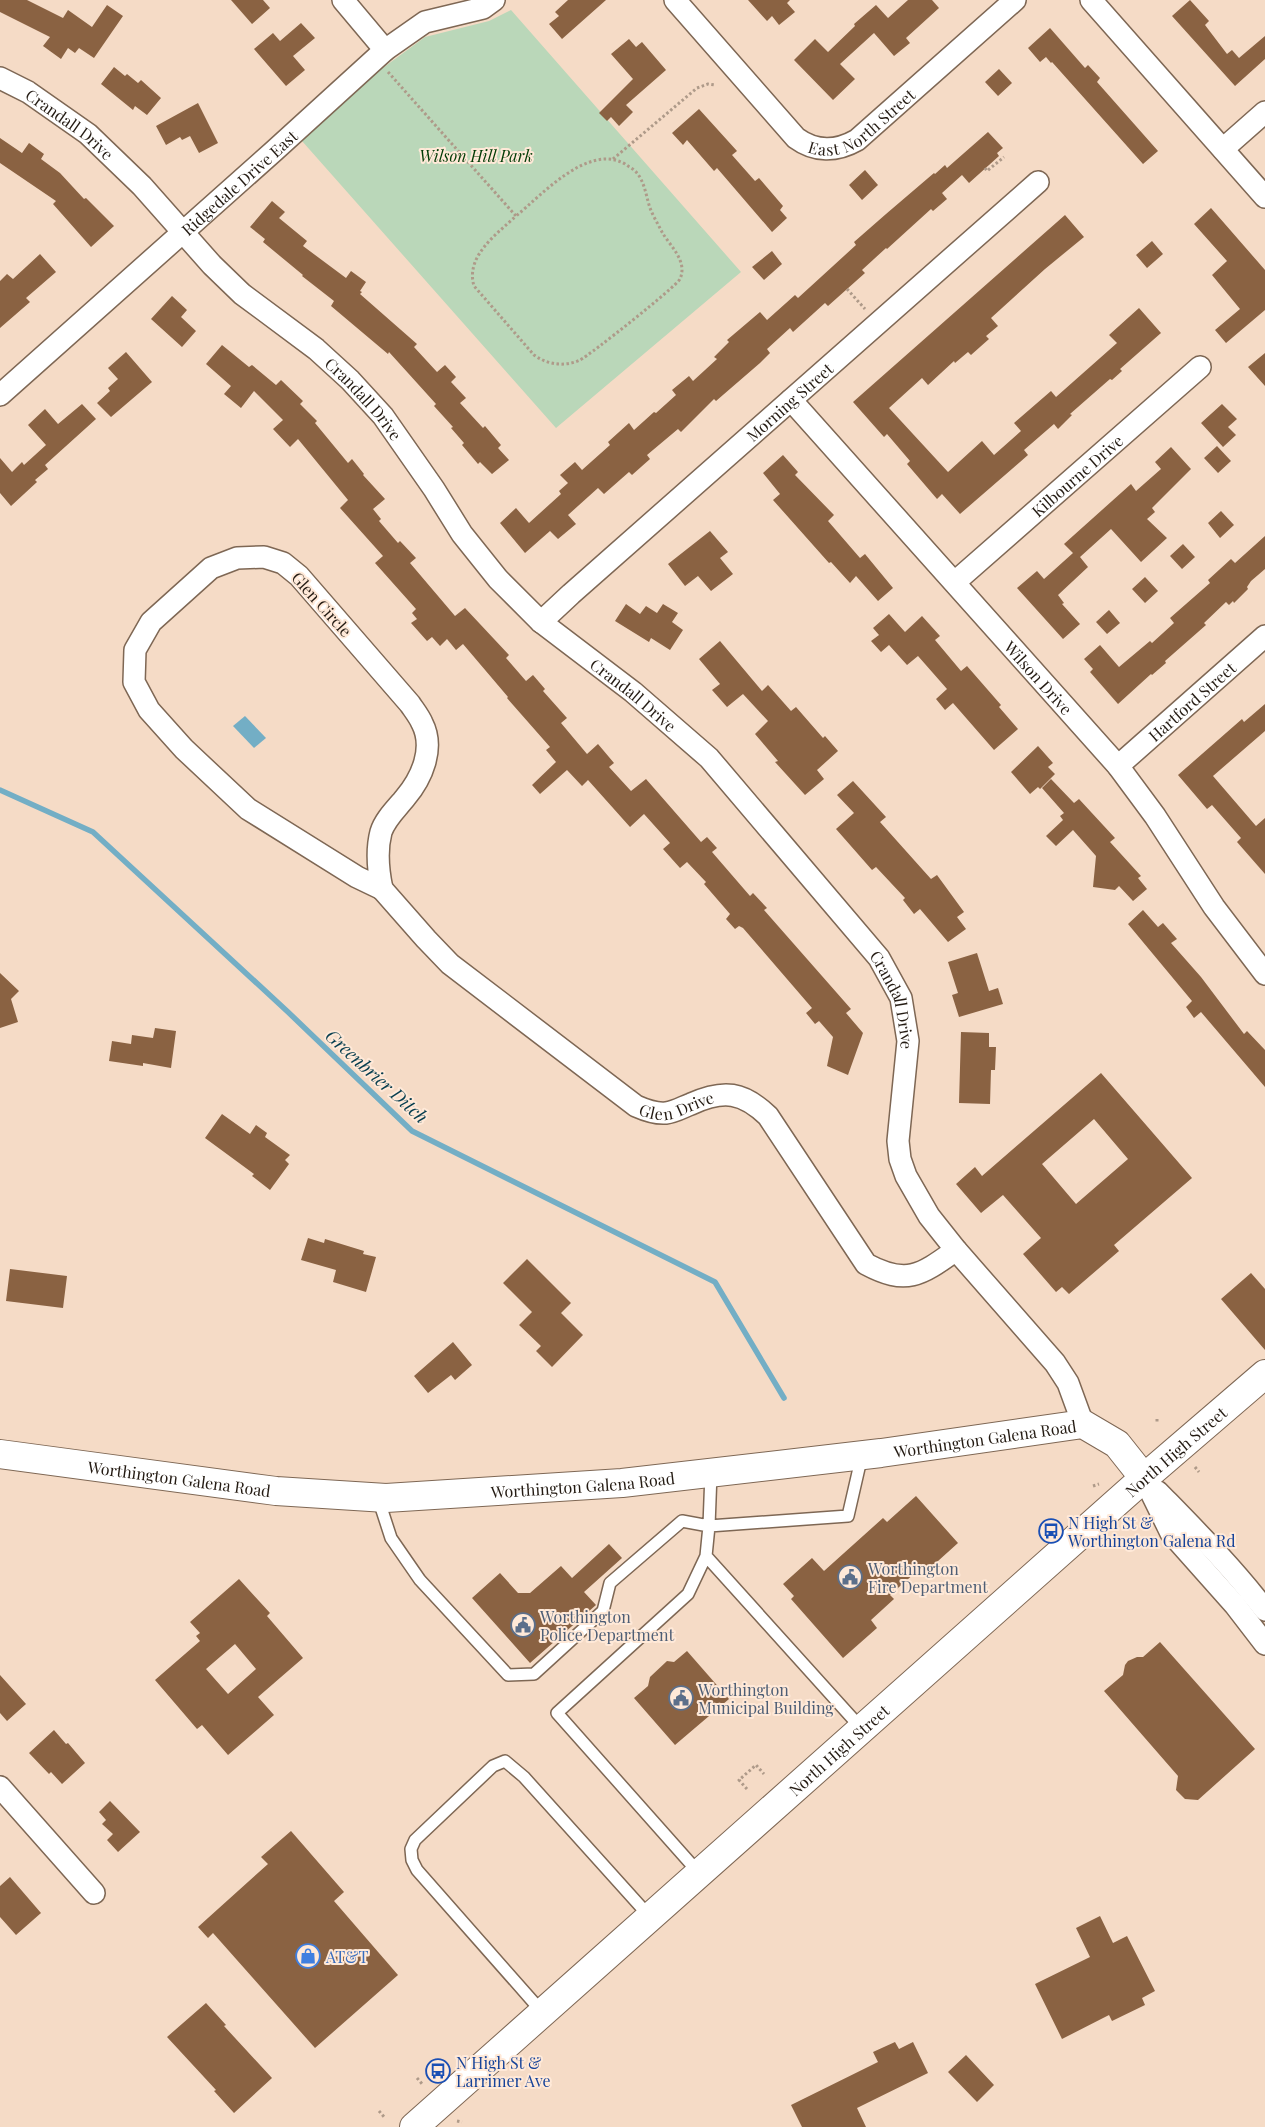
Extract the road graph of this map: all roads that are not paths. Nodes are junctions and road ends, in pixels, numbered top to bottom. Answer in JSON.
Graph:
{"nodes":[{"id":1,"x":343,"y":0,"type":"edge"},
{"id":2,"x":494,"y":0,"type":"edge"},
{"id":3,"x":675,"y":0,"type":"edge"},
{"id":4,"x":1015,"y":0,"type":"edge"},
{"id":5,"x":1091,"y":0,"type":"edge"},
{"id":6,"x":381,"y":54,"type":"junction"},
{"id":7,"x":0,"y":78,"type":"edge"},
{"id":8,"x":1265,"y":112,"type":"edge"},
{"id":9,"x":1223,"y":149,"type":"junction"},
{"id":10,"x":1038,"y":182,"type":"dead end"},
{"id":11,"x":1265,"y":197,"type":"edge"},
{"id":12,"x":182,"y":232,"type":"junction"},
{"id":13,"x":1200,"y":366,"type":"dead end"},
{"id":14,"x":0,"y":395,"type":"edge"},
{"id":15,"x":790,"y":400,"type":"junction"},
{"id":16,"x":955,"y":582,"type":"junction"},
{"id":17,"x":541,"y":622,"type":"junction"},
{"id":18,"x":1265,"y":636,"type":"edge"},
{"id":19,"x":1118,"y":766,"type":"junction"},
{"id":20,"x":382,"y":889,"type":"junction"},
{"id":21,"x":1265,"y":974,"type":"edge"},
{"id":22,"x":956,"y":1250,"type":"junction"},
{"id":23,"x":1265,"y":1374,"type":"edge"},
{"id":24,"x":1083,"y":1424,"type":"junction"},
{"id":25,"x":0,"y":1454,"type":"edge"},
{"id":26,"x":862,"y":1455,"type":"junction"},
{"id":27,"x":710,"y":1472,"type":"junction"},
{"id":28,"x":1144,"y":1478,"type":"junction"},
{"id":29,"x":378,"y":1498,"type":"junction"},
{"id":30,"x":709,"y":1526,"type":"junction"},
{"id":31,"x":706,"y":1556,"type":"junction"},
{"id":32,"x":1265,"y":1610,"type":"edge"},
{"id":33,"x":1265,"y":1644,"type":"edge"},
{"id":34,"x":862,"y":1729,"type":"junction"},
{"id":35,"x":0,"y":1787,"type":"edge"},
{"id":36,"x":700,"y":1873,"type":"junction"},
{"id":37,"x":94,"y":1893,"type":"dead end"},
{"id":38,"x":650,"y":1918,"type":"junction"},
{"id":39,"x":542,"y":2012,"type":"junction"},
{"id":40,"x":423,"y":2124,"type":"edge"}],
"edges":[{"from":1,"to":6,"type":"street"},
{"from":2,"to":6,"type":"street","name":"Ridgedale Drive East"},
{"from":3,"to":4,"type":"street","name":"East North Street"},
{"from":5,"to":9,"type":"street"},
{"from":6,"to":12,"type":"street","name":"Ridgedale Drive East"},
{"from":7,"to":12,"type":"street","name":"Crandall Drive"},
{"from":8,"to":9,"type":"street"},
{"from":9,"to":11,"type":"street"},
{"from":10,"to":15,"type":"street","name":"Morning Street"},
{"from":12,"to":14,"type":"street","name":"Ridgedale Drive East"},
{"from":12,"to":17,"type":"street","name":"Crandall Drive"},
{"from":13,"to":16,"type":"street","name":"Kilbourne Drive"},
{"from":15,"to":16,"type":"street","name":"Wilson Drive"},
{"from":15,"to":17,"type":"street","name":"Morning Street"},
{"from":16,"to":19,"type":"street","name":"Wilson Drive"},
{"from":17,"to":22,"type":"street","name":"Crandall Drive"},
{"from":18,"to":19,"type":"street","name":"Hartford Street"},
{"from":19,"to":21,"type":"street","name":"Wilson Drive"},
{"from":20,"to":20,"type":"street","name":"Glen Circle"},
{"from":20,"to":22,"type":"street","name":"Glen Drive"},
{"from":22,"to":24,"type":"street","name":"Crandall Drive"},
{"from":23,"to":28,"type":"street","name":"North High Street"},
{"from":24,"to":26,"type":"street","name":"Worthington Galena Road"},
{"from":24,"to":28,"type":"street","name":"Worthington Galena Road"},
{"from":25,"to":29,"type":"street","name":"Worthington Galena Road"},
{"from":26,"to":27,"type":"street","name":"Worthington Galena Road"},
{"from":26,"to":30,"type":"lane"},
{"from":27,"to":29,"type":"street","name":"Worthington Galena Road"},
{"from":27,"to":30,"type":"lane"},
{"from":28,"to":32,"type":"street"},
{"from":28,"to":33,"type":"street"},
{"from":28,"to":34,"type":"street","name":"North High Street"},
{"from":29,"to":30,"type":"lane"},
{"from":30,"to":31,"type":"lane"},
{"from":31,"to":34,"type":"lane"},
{"from":31,"to":36,"type":"lane"},
{"from":34,"to":36,"type":"street","name":"North High Street"},
{"from":35,"to":37,"type":"street"},
{"from":36,"to":38,"type":"street","name":"North High Street"},
{"from":38,"to":39,"type":"street","name":"North High Street"},
{"from":38,"to":39,"type":"lane"},
{"from":39,"to":40,"type":"street","name":"North High Street"}]}
